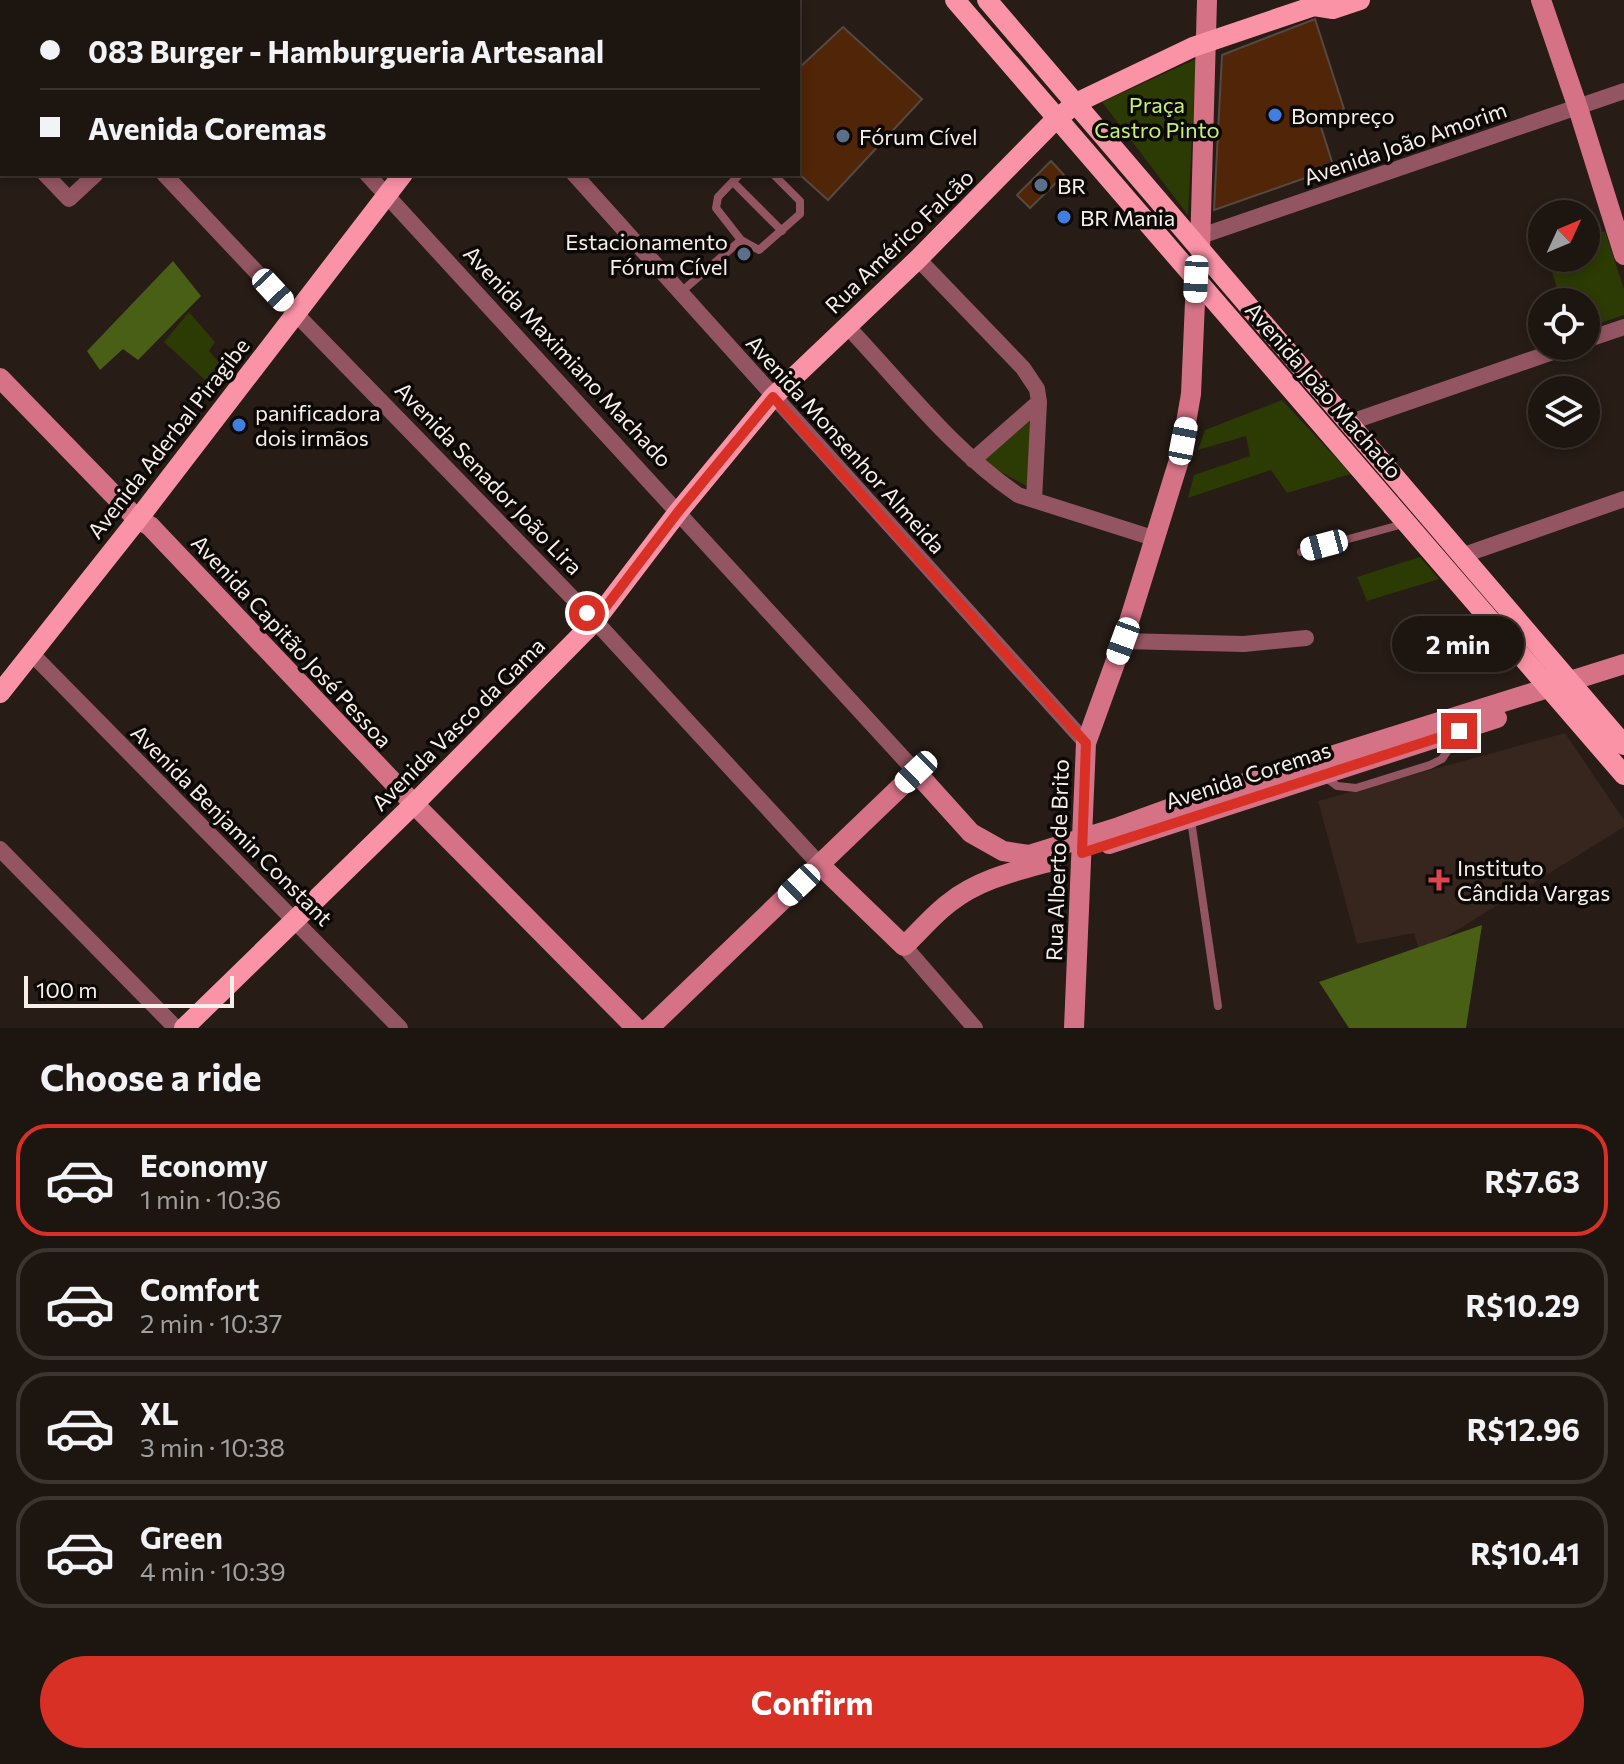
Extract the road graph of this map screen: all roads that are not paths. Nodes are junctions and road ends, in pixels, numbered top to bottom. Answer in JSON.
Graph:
{"nodes":[{"id":1,"x":955,"y":0,"type":"edge"},
{"id":2,"x":987,"y":0,"type":"edge"},
{"id":3,"x":1207,"y":0,"type":"edge"},
{"id":4,"x":1360,"y":0,"type":"edge"},
{"id":5,"x":1541,"y":0,"type":"edge"},
{"id":6,"x":1318,"y":3,"type":"edge"},
{"id":7,"x":1207,"y":40,"type":"junction"},
{"id":8,"x":1624,"y":91,"type":"edge"},
{"id":9,"x":1076,"y":103,"type":"junction"},
{"id":10,"x":1578,"y":108,"type":"junction"},
{"id":11,"x":1058,"y":119,"type":"junction"},
{"id":12,"x":47,"y":176,"type":"edge"},
{"id":13,"x":94,"y":176,"type":"edge"},
{"id":14,"x":166,"y":176,"type":"edge"},
{"id":15,"x":369,"y":176,"type":"edge"},
{"id":16,"x":401,"y":176,"type":"edge"},
{"id":17,"x":578,"y":176,"type":"edge"},
{"id":18,"x":738,"y":176,"type":"edge"},
{"id":19,"x":775,"y":176,"type":"edge"},
{"id":20,"x":733,"y":182,"type":"junction"},
{"id":21,"x":386,"y":195,"type":"junction"},
{"id":22,"x":782,"y":231,"type":"junction"},
{"id":23,"x":741,"y":240,"type":"junction"},
{"id":24,"x":1201,"y":243,"type":"junction"},
{"id":25,"x":1624,"y":255,"type":"edge"},
{"id":26,"x":918,"y":259,"type":"junction"},
{"id":27,"x":1196,"y":279,"type":"junction"},
{"id":28,"x":681,"y":293,"type":"junction"},
{"id":29,"x":295,"y":313,"type":"junction"},
{"id":30,"x":846,"y":325,"type":"junction"},
{"id":31,"x":1624,"y":327,"type":"edge"},
{"id":32,"x":1600,"y":335,"type":"edge"},
{"id":33,"x":0,"y":360,"type":"edge"},
{"id":34,"x":1530,"y":360,"type":"edge"},
{"id":35,"x":0,"y":378,"type":"edge"},
{"id":36,"x":773,"y":397,"type":"junction"},
{"id":37,"x":1039,"y":402,"type":"junction"},
{"id":38,"x":1348,"y":423,"type":"junction"},
{"id":39,"x":973,"y":460,"type":"junction"},
{"id":40,"x":1624,"y":499,"type":"edge"},
{"id":41,"x":1034,"y":500,"type":"junction"},
{"id":42,"x":678,"y":512,"type":"junction"},
{"id":43,"x":144,"y":518,"type":"junction"},
{"id":44,"x":1404,"y":520,"type":"junction"},
{"id":45,"x":1153,"y":538,"type":"junction"},
{"id":46,"x":1301,"y":552,"type":"dead end"},
{"id":47,"x":1461,"y":556,"type":"junction"},
{"id":48,"x":595,"y":621,"type":"junction"},
{"id":49,"x":1306,"y":638,"type":"dead end"},
{"id":50,"x":1123,"y":641,"type":"junction"},
{"id":51,"x":32,"y":654,"type":"junction"},
{"id":52,"x":1624,"y":664,"type":"edge"},
{"id":53,"x":1624,"y":677,"type":"edge"},
{"id":54,"x":1563,"y":689,"type":"junction"},
{"id":55,"x":0,"y":693,"type":"edge"},
{"id":56,"x":1086,"y":743,"type":"junction"},
{"id":57,"x":1624,"y":745,"type":"edge"},
{"id":58,"x":1319,"y":769,"type":"junction"},
{"id":59,"x":916,"y":772,"type":"junction"},
{"id":60,"x":1624,"y":775,"type":"edge"},
{"id":61,"x":414,"y":804,"type":"junction"},
{"id":62,"x":1191,"y":819,"type":"junction"},
{"id":63,"x":1083,"y":846,"type":"junction"},
{"id":64,"x":0,"y":849,"type":"edge"},
{"id":65,"x":1044,"y":851,"type":"joint"},
{"id":66,"x":820,"y":865,"type":"junction"},
{"id":67,"x":295,"y":920,"type":"junction"},
{"id":68,"x":904,"y":946,"type":"junction"},
{"id":69,"x":1218,"y":1006,"type":"dead end"},
{"id":70,"x":176,"y":1028,"type":"edge"},
{"id":71,"x":184,"y":1028,"type":"edge"},
{"id":72,"x":400,"y":1028,"type":"edge"},
{"id":73,"x":636,"y":1028,"type":"edge"},
{"id":74,"x":649,"y":1028,"type":"edge"},
{"id":75,"x":975,"y":1028,"type":"edge"},
{"id":76,"x":1074,"y":1028,"type":"edge"}],
"edges":[{"from":1,"to":11,"type":"main road","name":"Avenida João Machado"},
{"from":2,"to":9,"type":"main road","name":"Avenida João Machado"},
{"from":3,"to":7,"type":"street"},
{"from":4,"to":6,"type":"main road","name":"Rua Américo Falcão"},
{"from":5,"to":10,"type":"street"},
{"from":6,"to":7,"type":"main road","name":"Rua Américo Falcão"},
{"from":7,"to":9,"type":"main road","name":"Rua Américo Falcão"},
{"from":7,"to":24,"type":"street"},
{"from":8,"to":10,"type":"street","name":"Avenida João Amorim"},
{"from":9,"to":11,"type":"main road","name":"Rua Américo Falcão"},
{"from":9,"to":24,"type":"main road","name":"Avenida João Machado"},
{"from":10,"to":24,"type":"street","name":"Avenida João Amorim"},
{"from":10,"to":25,"type":"street"},
{"from":11,"to":26,"type":"main road","name":"Rua Américo Falcão"},
{"from":11,"to":27,"type":"main road","name":"Avenida João Machado"},
{"from":12,"to":13,"type":"street"},
{"from":14,"to":29,"type":"street","name":"Avenida Senador João Lira"},
{"from":15,"to":21,"type":"street","name":"Avenida Maximiano Machado"},
{"from":16,"to":21,"type":"main road","name":"Avenida Aderbal Piragibe"},
{"from":17,"to":28,"type":"street","name":"Avenida Monsenhor Almeida"},
{"from":18,"to":20,"type":"lane"},
{"from":19,"to":22,"type":"lane"},
{"from":20,"to":22,"type":"lane"},
{"from":20,"to":23,"type":"lane"},
{"from":21,"to":29,"type":"main road","name":"Avenida Aderbal Piragibe"},
{"from":21,"to":42,"type":"street","name":"Avenida Maximiano Machado"},
{"from":22,"to":23,"type":"lane"},
{"from":23,"to":28,"type":"lane"},
{"from":24,"to":38,"type":"main road","name":"Avenida João Machado"},
{"from":26,"to":30,"type":"main road","name":"Rua Américo Falcão"},
{"from":26,"to":37,"type":"street"},
{"from":27,"to":44,"type":"main road","name":"Avenida João Machado"},
{"from":27,"to":45,"type":"street","name":"Rua Alberto de Brito"},
{"from":28,"to":36,"type":"street","name":"Avenida Monsenhor Almeida"},
{"from":29,"to":43,"type":"main road","name":"Avenida Aderbal Piragibe"},
{"from":29,"to":48,"type":"street","name":"Avenida Senador João Lira"},
{"from":30,"to":36,"type":"main road","name":"Rua Américo Falcão"},
{"from":30,"to":39,"type":"street"},
{"from":31,"to":32,"type":"street"},
{"from":33,"to":43,"type":"street","name":"Avenida Capitão José Pessoa"},
{"from":34,"to":38,"type":"street"},
{"from":35,"to":43,"type":"street","name":"Avenida Capitão José Pessoa"},
{"from":36,"to":42,"type":"main road","name":"Avenida Vasco da Gama"},
{"from":36,"to":56,"type":"street","name":"Avenida Monsenhor Almeida"},
{"from":37,"to":39,"type":"street"},
{"from":37,"to":41,"type":"street"},
{"from":38,"to":47,"type":"main road","name":"Avenida João Machado"},
{"from":39,"to":41,"type":"street"},
{"from":40,"to":47,"type":"street"},
{"from":41,"to":45,"type":"street"},
{"from":42,"to":48,"type":"main road","name":"Avenida Vasco da Gama"},
{"from":42,"to":59,"type":"street","name":"Avenida Maximiano Machado"},
{"from":43,"to":51,"type":"main road","name":"Avenida Aderbal Piragibe"},
{"from":43,"to":61,"type":"street","name":"Avenida Capitão José Pessoa"},
{"from":44,"to":46,"type":"lane"},
{"from":44,"to":54,"type":"main road","name":"Avenida João Machado"},
{"from":45,"to":50,"type":"street","name":"Rua Alberto de Brito"},
{"from":47,"to":54,"type":"main road","name":"Avenida João Machado"},
{"from":48,"to":61,"type":"main road","name":"Avenida Vasco da Gama"},
{"from":48,"to":66,"type":"street","name":"Avenida Senador João Lira"},
{"from":49,"to":50,"type":"street"},
{"from":50,"to":56,"type":"street","name":"Rua Alberto de Brito"},
{"from":51,"to":55,"type":"main road","name":"Avenida Aderbal Piragibe"},
{"from":51,"to":67,"type":"street","name":"Avenida Benjamin Constant"},
{"from":52,"to":54,"type":"street","name":"Avenida Coremas"},
{"from":53,"to":54,"type":"street","name":"Avenida Coremas"},
{"from":54,"to":57,"type":"main road","name":"Avenida João Machado"},
{"from":54,"to":58,"type":"street","name":"Avenida Coremas"},
{"from":54,"to":60,"type":"main road","name":"Avenida João Machado"},
{"from":56,"to":63,"type":"street","name":"Rua Alberto de Brito"},
{"from":58,"to":62,"type":"street","name":"Avenida Coremas"},
{"from":58,"to":63,"type":"street","name":"Avenida Coremas"},
{"from":59,"to":65,"type":"street","name":"Avenida Maximiano Machado"},
{"from":59,"to":66,"type":"street"},
{"from":61,"to":67,"type":"main road","name":"Avenida Vasco da Gama"},
{"from":61,"to":73,"type":"street","name":"Avenida Capitão José Pessoa"},
{"from":62,"to":63,"type":"street","name":"Avenida Coremas"},
{"from":62,"to":69,"type":"lane"},
{"from":63,"to":65,"type":"street","name":"Avenida Coremas"},
{"from":63,"to":68,"type":"street","name":"Avenida Coremas"},
{"from":63,"to":76,"type":"street","name":"Rua Alberto de Brito"},
{"from":64,"to":70,"type":"street"},
{"from":66,"to":68,"type":"street","name":"Avenida Senador João Lira"},
{"from":66,"to":74,"type":"street"},
{"from":67,"to":71,"type":"main road","name":"Avenida Vasco da Gama"},
{"from":67,"to":72,"type":"street","name":"Avenida Benjamin Constant"},
{"from":68,"to":75,"type":"street","name":"Avenida Senador João Lira"}]}
